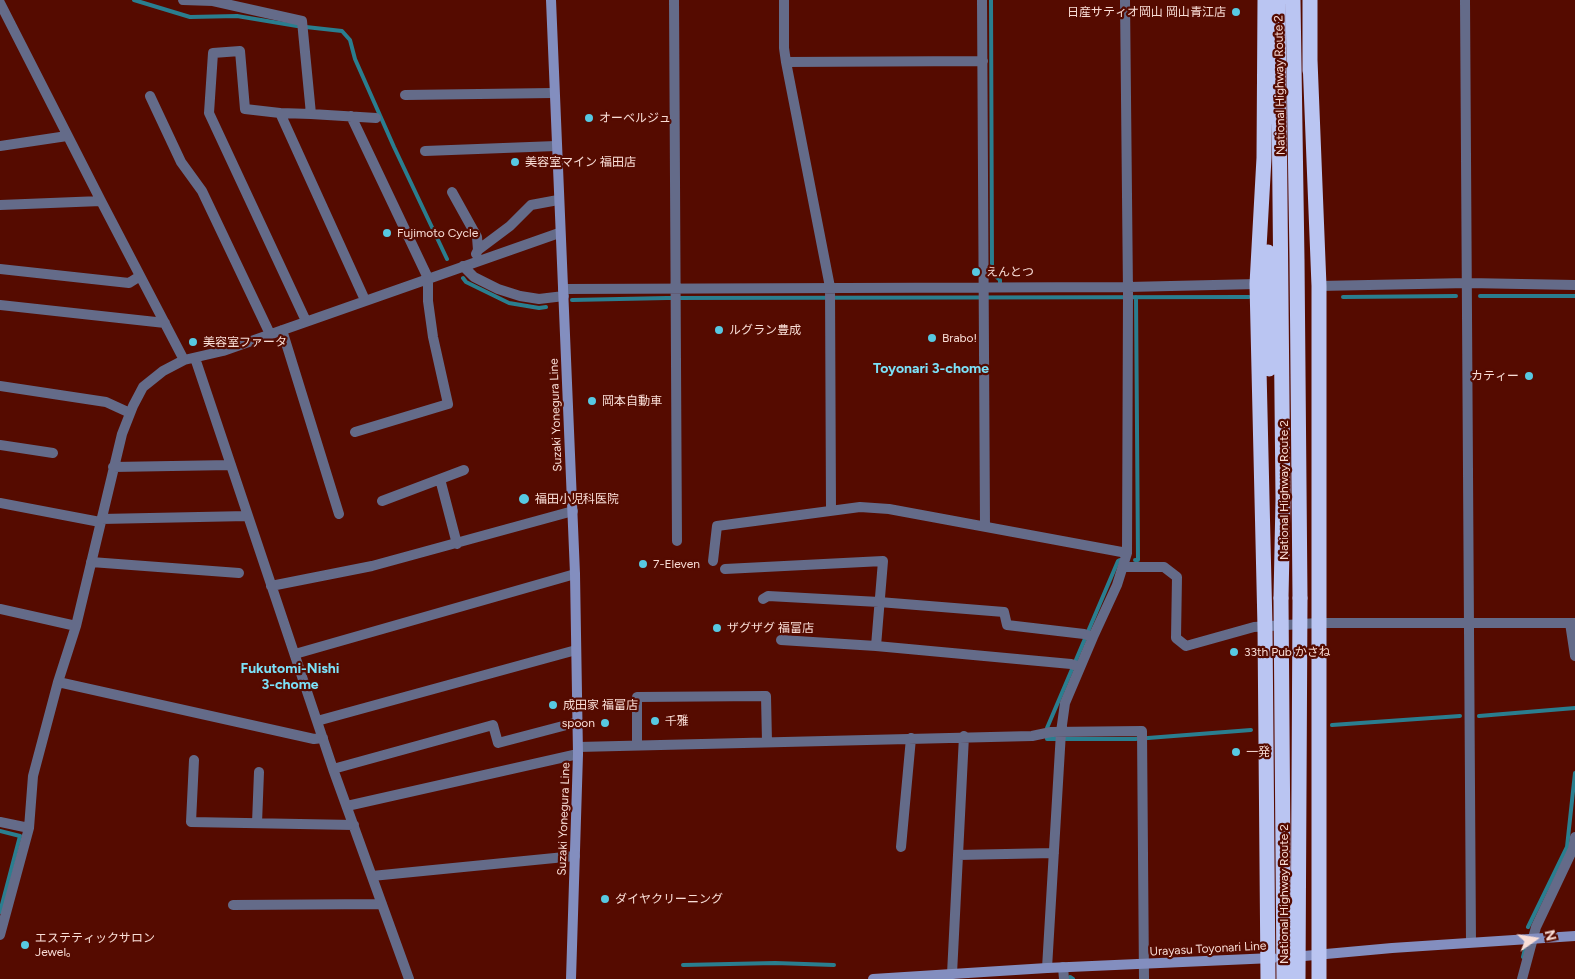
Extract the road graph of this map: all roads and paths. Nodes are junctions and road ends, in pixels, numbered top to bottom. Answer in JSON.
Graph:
{"nodes":[{"id":1,"x":183,"y":0,"type":"edge"},
{"id":2,"x":550,"y":0,"type":"edge"},
{"id":3,"x":674,"y":0,"type":"edge"},
{"id":4,"x":784,"y":0,"type":"edge"},
{"id":5,"x":982,"y":0,"type":"edge"},
{"id":6,"x":1126,"y":0,"type":"edge"},
{"id":7,"x":1265,"y":0,"type":"edge"},
{"id":8,"x":1278,"y":0,"type":"edge"},
{"id":9,"x":1293,"y":0,"type":"edge"},
{"id":10,"x":1310,"y":0,"type":"edge"},
{"id":11,"x":1465,"y":0,"type":"edge"},
{"id":12,"x":0,"y":3,"type":"edge"},
{"id":13,"x":1310,"y":60,"type":"junction"},
{"id":14,"x":983,"y":61,"type":"junction"},
{"id":15,"x":786,"y":62,"type":"junction"},
{"id":16,"x":553,"y":93,"type":"junction"},
{"id":17,"x":406,"y":95,"type":"dead end"},
{"id":18,"x":150,"y":96,"type":"dead end"},
{"id":19,"x":280,"y":113,"type":"junction"},
{"id":20,"x":311,"y":114,"type":"junction"},
{"id":21,"x":351,"y":116,"type":"junction"},
{"id":22,"x":376,"y":118,"type":"dead end"},
{"id":23,"x":67,"y":136,"type":"junction"},
{"id":24,"x":0,"y":146,"type":"edge"},
{"id":25,"x":556,"y":146,"type":"junction"},
{"id":26,"x":425,"y":151,"type":"dead end"},
{"id":27,"x":1264,"y":158,"type":"junction"},
{"id":28,"x":452,"y":192,"type":"dead end"},
{"id":29,"x":558,"y":200,"type":"junction"},
{"id":30,"x":101,"y":201,"type":"junction"},
{"id":31,"x":0,"y":204,"type":"edge"},
{"id":32,"x":560,"y":233,"type":"junction"},
{"id":33,"x":478,"y":250,"type":"junction"},
{"id":34,"x":1297,"y":259,"type":"junction"},
{"id":35,"x":467,"y":265,"type":"junction"},
{"id":36,"x":0,"y":269,"type":"edge"},
{"id":37,"x":140,"y":276,"type":"junction"},
{"id":38,"x":428,"y":278,"type":"junction"},
{"id":39,"x":1468,"y":283,"type":"junction"},
{"id":40,"x":1257,"y":284,"type":"junction"},
{"id":41,"x":1575,"y":285,"type":"edge"},
{"id":42,"x":1319,"y":286,"type":"junction"},
{"id":43,"x":563,"y":293,"type":"junction"},
{"id":44,"x":984,"y":293,"type":"junction"},
{"id":45,"x":830,"y":294,"type":"junction"},
{"id":46,"x":1128,"y":294,"type":"junction"},
{"id":47,"x":676,"y":295,"type":"junction"},
{"id":48,"x":365,"y":300,"type":"junction"},
{"id":49,"x":0,"y":305,"type":"edge"},
{"id":50,"x":306,"y":321,"type":"junction"},
{"id":51,"x":165,"y":323,"type":"junction"},
{"id":52,"x":282,"y":330,"type":"junction"},
{"id":53,"x":270,"y":334,"type":"junction"},
{"id":54,"x":189,"y":359,"type":"junction"},
{"id":55,"x":0,"y":386,"type":"edge"},
{"id":56,"x":130,"y":413,"type":"junction"},
{"id":57,"x":355,"y":432,"type":"dead end"},
{"id":58,"x":0,"y":445,"type":"edge"},
{"id":59,"x":53,"y":454,"type":"dead end"},
{"id":60,"x":231,"y":465,"type":"junction"},
{"id":61,"x":113,"y":468,"type":"junction"},
{"id":62,"x":464,"y":470,"type":"dead end"},
{"id":63,"x":440,"y":479,"type":"junction"},
{"id":64,"x":1282,"y":499,"type":"junction"},
{"id":65,"x":382,"y":501,"type":"dead end"},
{"id":66,"x":0,"y":503,"type":"edge"},
{"id":67,"x":573,"y":511,"type":"junction"},
{"id":68,"x":831,"y":511,"type":"junction"},
{"id":69,"x":340,"y":514,"type":"dead end"},
{"id":70,"x":248,"y":516,"type":"junction"},
{"id":71,"x":101,"y":520,"type":"junction"},
{"id":72,"x":985,"y":526,"type":"junction"},
{"id":73,"x":677,"y":541,"type":"dead end"},
{"id":74,"x":457,"y":544,"type":"junction"},
{"id":75,"x":1127,"y":552,"type":"junction"},
{"id":76,"x":713,"y":561,"type":"dead end"},
{"id":77,"x":91,"y":562,"type":"junction"},
{"id":78,"x":1123,"y":567,"type":"junction"},
{"id":79,"x":725,"y":568,"type":"dead end"},
{"id":80,"x":239,"y":573,"type":"dead end"},
{"id":81,"x":575,"y":574,"type":"junction"},
{"id":82,"x":271,"y":586,"type":"junction"},
{"id":83,"x":763,"y":599,"type":"dead end"},
{"id":84,"x":879,"y":602,"type":"junction"},
{"id":85,"x":0,"y":609,"type":"edge"},
{"id":86,"x":1318,"y":623,"type":"junction"},
{"id":87,"x":1573,"y":623,"type":"edge"},
{"id":88,"x":1469,"y":624,"type":"junction"},
{"id":89,"x":76,"y":626,"type":"junction"},
{"id":90,"x":1265,"y":627,"type":"junction"},
{"id":91,"x":1088,"y":636,"type":"junction"},
{"id":92,"x":781,"y":640,"type":"dead end"},
{"id":93,"x":876,"y":646,"type":"junction"},
{"id":94,"x":576,"y":650,"type":"junction"},
{"id":95,"x":295,"y":654,"type":"junction"},
{"id":96,"x":1575,"y":656,"type":"edge"},
{"id":97,"x":1076,"y":666,"type":"junction"},
{"id":98,"x":58,"y":682,"type":"junction"},
{"id":99,"x":318,"y":721,"type":"junction"},
{"id":100,"x":578,"y":722,"type":"junction"},
{"id":101,"x":964,"y":736,"type":"junction"},
{"id":102,"x":1061,"y":737,"type":"junction"},
{"id":103,"x":323,"y":738,"type":"junction"},
{"id":104,"x":911,"y":738,"type":"junction"},
{"id":105,"x":767,"y":742,"type":"junction"},
{"id":106,"x":637,"y":745,"type":"junction"},
{"id":107,"x":578,"y":751,"type":"junction"},
{"id":108,"x":194,"y":760,"type":"dead end"},
{"id":109,"x":333,"y":769,"type":"junction"},
{"id":110,"x":259,"y":772,"type":"dead end"},
{"id":111,"x":347,"y":806,"type":"junction"},
{"id":112,"x":0,"y":822,"type":"edge"},
{"id":113,"x":257,"y":823,"type":"junction"},
{"id":114,"x":354,"y":825,"type":"junction"},
{"id":115,"x":29,"y":828,"type":"junction"},
{"id":116,"x":1575,"y":837,"type":"edge"},
{"id":117,"x":900,"y":847,"type":"dead end"},
{"id":118,"x":1054,"y":853,"type":"junction"},
{"id":119,"x":958,"y":855,"type":"junction"},
{"id":120,"x":575,"y":856,"type":"junction"},
{"id":121,"x":372,"y":876,"type":"junction"},
{"id":122,"x":382,"y":904,"type":"junction"},
{"id":123,"x":233,"y":906,"type":"dead end"},
{"id":124,"x":0,"y":935,"type":"edge"},
{"id":125,"x":1575,"y":936,"type":"edge"},
{"id":126,"x":1532,"y":939,"type":"junction"},
{"id":127,"x":1471,"y":942,"type":"junction"},
{"id":128,"x":1319,"y":956,"type":"junction"},
{"id":129,"x":1268,"y":959,"type":"junction"},
{"id":130,"x":1145,"y":964,"type":"junction"},
{"id":131,"x":1063,"y":967,"type":"junction"},
{"id":132,"x":1047,"y":968,"type":"junction"},
{"id":133,"x":952,"y":974,"type":"junction"},
{"id":134,"x":409,"y":979,"type":"edge"},
{"id":135,"x":571,"y":979,"type":"edge"},
{"id":136,"x":872,"y":979,"type":"edge"},
{"id":137,"x":1064,"y":979,"type":"edge"},
{"id":138,"x":1144,"y":979,"type":"edge"},
{"id":139,"x":1268,"y":979,"type":"edge"},
{"id":140,"x":1284,"y":979,"type":"edge"},
{"id":141,"x":1298,"y":979,"type":"edge"},
{"id":142,"x":1320,"y":979,"type":"edge"},
{"id":143,"x":1522,"y":979,"type":"edge"}],
"edges":[{"from":1,"to":20,"type":"street"},
{"from":2,"to":16,"type":"main road","name":"Suzaki Yonegura Line"},
{"from":3,"to":47,"type":"street"},
{"from":4,"to":15,"type":"street"},
{"from":5,"to":14,"type":"street"},
{"from":6,"to":46,"type":"street"},
{"from":7,"to":27,"type":"highway"},
{"from":8,"to":64,"type":"highway","name":"National Highway Route 2"},
{"from":9,"to":34,"type":"highway","name":"National Highway Route 2"},
{"from":10,"to":13,"type":"highway"},
{"from":11,"to":39,"type":"street"},
{"from":12,"to":23,"type":"street"},
{"from":13,"to":34,"type":"highway"},
{"from":13,"to":42,"type":"highway"},
{"from":14,"to":15,"type":"street"},
{"from":14,"to":44,"type":"street"},
{"from":15,"to":45,"type":"street"},
{"from":16,"to":17,"type":"street"},
{"from":16,"to":25,"type":"main road","name":"Suzaki Yonegura Line"},
{"from":18,"to":53,"type":"street"},
{"from":19,"to":20,"type":"street"},
{"from":19,"to":48,"type":"street"},
{"from":19,"to":50,"type":"street"},
{"from":20,"to":21,"type":"street"},
{"from":21,"to":22,"type":"street"},
{"from":21,"to":38,"type":"street"},
{"from":23,"to":24,"type":"street"},
{"from":23,"to":30,"type":"street"},
{"from":25,"to":26,"type":"street"},
{"from":25,"to":29,"type":"main road","name":"Suzaki Yonegura Line"},
{"from":27,"to":40,"type":"highway"},
{"from":27,"to":64,"type":"highway"},
{"from":28,"to":33,"type":"street"},
{"from":29,"to":32,"type":"main road","name":"Suzaki Yonegura Line"},
{"from":29,"to":33,"type":"street"},
{"from":30,"to":31,"type":"street"},
{"from":30,"to":37,"type":"street"},
{"from":32,"to":35,"type":"street"},
{"from":32,"to":43,"type":"main road","name":"Suzaki Yonegura Line"},
{"from":33,"to":35,"type":"street"},
{"from":34,"to":141,"type":"highway","name":"National Highway Route 2","bridge":true},
{"from":35,"to":38,"type":"street"},
{"from":35,"to":43,"type":"street"},
{"from":36,"to":37,"type":"street"},
{"from":37,"to":51,"type":"street"},
{"from":38,"to":48,"type":"street"},
{"from":38,"to":57,"type":"street"},
{"from":39,"to":41,"type":"street"},
{"from":39,"to":42,"type":"street"},
{"from":39,"to":88,"type":"street"},
{"from":40,"to":46,"type":"street"},
{"from":40,"to":90,"type":"highway"},
{"from":42,"to":86,"type":"highway"},
{"from":43,"to":47,"type":"street"},
{"from":43,"to":67,"type":"main road","name":"Suzaki Yonegura Line"},
{"from":44,"to":45,"type":"street"},
{"from":44,"to":46,"type":"street"},
{"from":44,"to":72,"type":"street"},
{"from":45,"to":47,"type":"street"},
{"from":45,"to":68,"type":"street"},
{"from":46,"to":75,"type":"street"},
{"from":47,"to":73,"type":"street"},
{"from":48,"to":50,"type":"street"},
{"from":49,"to":51,"type":"street"},
{"from":50,"to":52,"type":"street"},
{"from":51,"to":54,"type":"street"},
{"from":52,"to":53,"type":"street"},
{"from":52,"to":69,"type":"street"},
{"from":53,"to":54,"type":"street"},
{"from":54,"to":56,"type":"street"},
{"from":54,"to":60,"type":"street"},
{"from":55,"to":56,"type":"street"},
{"from":56,"to":61,"type":"street"},
{"from":58,"to":59,"type":"street"},
{"from":60,"to":61,"type":"street"},
{"from":60,"to":70,"type":"street"},
{"from":61,"to":71,"type":"street"},
{"from":62,"to":63,"type":"street"},
{"from":63,"to":65,"type":"street"},
{"from":63,"to":74,"type":"street"},
{"from":64,"to":140,"type":"highway","name":"National Highway Route 2","bridge":true},
{"from":66,"to":71,"type":"street"},
{"from":67,"to":74,"type":"street"},
{"from":67,"to":81,"type":"main road","name":"Suzaki Yonegura Line"},
{"from":68,"to":72,"type":"street"},
{"from":68,"to":76,"type":"street"},
{"from":70,"to":71,"type":"street"},
{"from":70,"to":82,"type":"street"},
{"from":71,"to":77,"type":"street"},
{"from":72,"to":75,"type":"street"},
{"from":74,"to":82,"type":"street"},
{"from":75,"to":78,"type":"street"},
{"from":77,"to":80,"type":"street"},
{"from":77,"to":89,"type":"street"},
{"from":78,"to":90,"type":"street"},
{"from":78,"to":91,"type":"street"},
{"from":79,"to":84,"type":"street"},
{"from":81,"to":94,"type":"main road","name":"Suzaki Yonegura Line"},
{"from":81,"to":95,"type":"street"},
{"from":82,"to":95,"type":"street"},
{"from":83,"to":84,"type":"street"},
{"from":84,"to":91,"type":"street"},
{"from":84,"to":93,"type":"street"},
{"from":85,"to":89,"type":"street"},
{"from":86,"to":88,"type":"street"},
{"from":86,"to":90,"type":"street"},
{"from":86,"to":128,"type":"highway"},
{"from":87,"to":88,"type":"street"},
{"from":87,"to":96,"type":"street"},
{"from":88,"to":127,"type":"street"},
{"from":89,"to":98,"type":"street"},
{"from":90,"to":129,"type":"highway"},
{"from":91,"to":97,"type":"street"},
{"from":92,"to":93,"type":"street"},
{"from":93,"to":97,"type":"street"},
{"from":94,"to":99,"type":"street"},
{"from":94,"to":100,"type":"main road","name":"Suzaki Yonegura Line"},
{"from":95,"to":99,"type":"street"},
{"from":97,"to":102,"type":"street"},
{"from":98,"to":103,"type":"street"},
{"from":98,"to":115,"type":"street"},
{"from":99,"to":103,"type":"street"},
{"from":100,"to":107,"type":"main road","name":"Suzaki Yonegura Line"},
{"from":100,"to":109,"type":"street"},
{"from":101,"to":102,"type":"street"},
{"from":101,"to":104,"type":"street"},
{"from":101,"to":119,"type":"street"},
{"from":102,"to":118,"type":"street"},
{"from":102,"to":130,"type":"street"},
{"from":103,"to":109,"type":"street"},
{"from":104,"to":105,"type":"street"},
{"from":104,"to":117,"type":"street"},
{"from":105,"to":106,"type":"street"},
{"from":105,"to":106,"type":"street"},
{"from":106,"to":107,"type":"street"},
{"from":107,"to":111,"type":"street"},
{"from":107,"to":120,"type":"main road","name":"Suzaki Yonegura Line"},
{"from":108,"to":113,"type":"street"},
{"from":109,"to":111,"type":"street"},
{"from":110,"to":113,"type":"street"},
{"from":111,"to":114,"type":"street"},
{"from":112,"to":115,"type":"street"},
{"from":113,"to":114,"type":"street"},
{"from":114,"to":121,"type":"street"},
{"from":115,"to":124,"type":"street"},
{"from":116,"to":126,"type":"street"},
{"from":118,"to":119,"type":"street"},
{"from":118,"to":132,"type":"street"},
{"from":119,"to":133,"type":"street"},
{"from":120,"to":121,"type":"street"},
{"from":120,"to":135,"type":"main road","name":"Suzaki Yonegura Line"},
{"from":121,"to":122,"type":"street"},
{"from":122,"to":123,"type":"street"},
{"from":122,"to":134,"type":"street"},
{"from":125,"to":126,"type":"main road","name":"Urayasu Toyonari Line"},
{"from":126,"to":127,"type":"main road","name":"Urayasu Toyonari Line"},
{"from":126,"to":143,"type":"street"},
{"from":127,"to":128,"type":"main road","name":"Urayasu Toyonari Line"},
{"from":128,"to":129,"type":"main road","name":"Urayasu Toyonari Line"},
{"from":128,"to":142,"type":"highway"},
{"from":129,"to":130,"type":"main road","name":"Urayasu Toyonari Line"},
{"from":129,"to":139,"type":"highway"},
{"from":130,"to":131,"type":"main road","name":"Urayasu Toyonari Line"},
{"from":130,"to":138,"type":"street"},
{"from":131,"to":132,"type":"main road","name":"Urayasu Toyonari Line"},
{"from":131,"to":137,"type":"street"},
{"from":132,"to":133,"type":"main road","name":"Urayasu Toyonari Line"},
{"from":133,"to":136,"type":"main road","name":"Urayasu Toyonari Line"}]}
